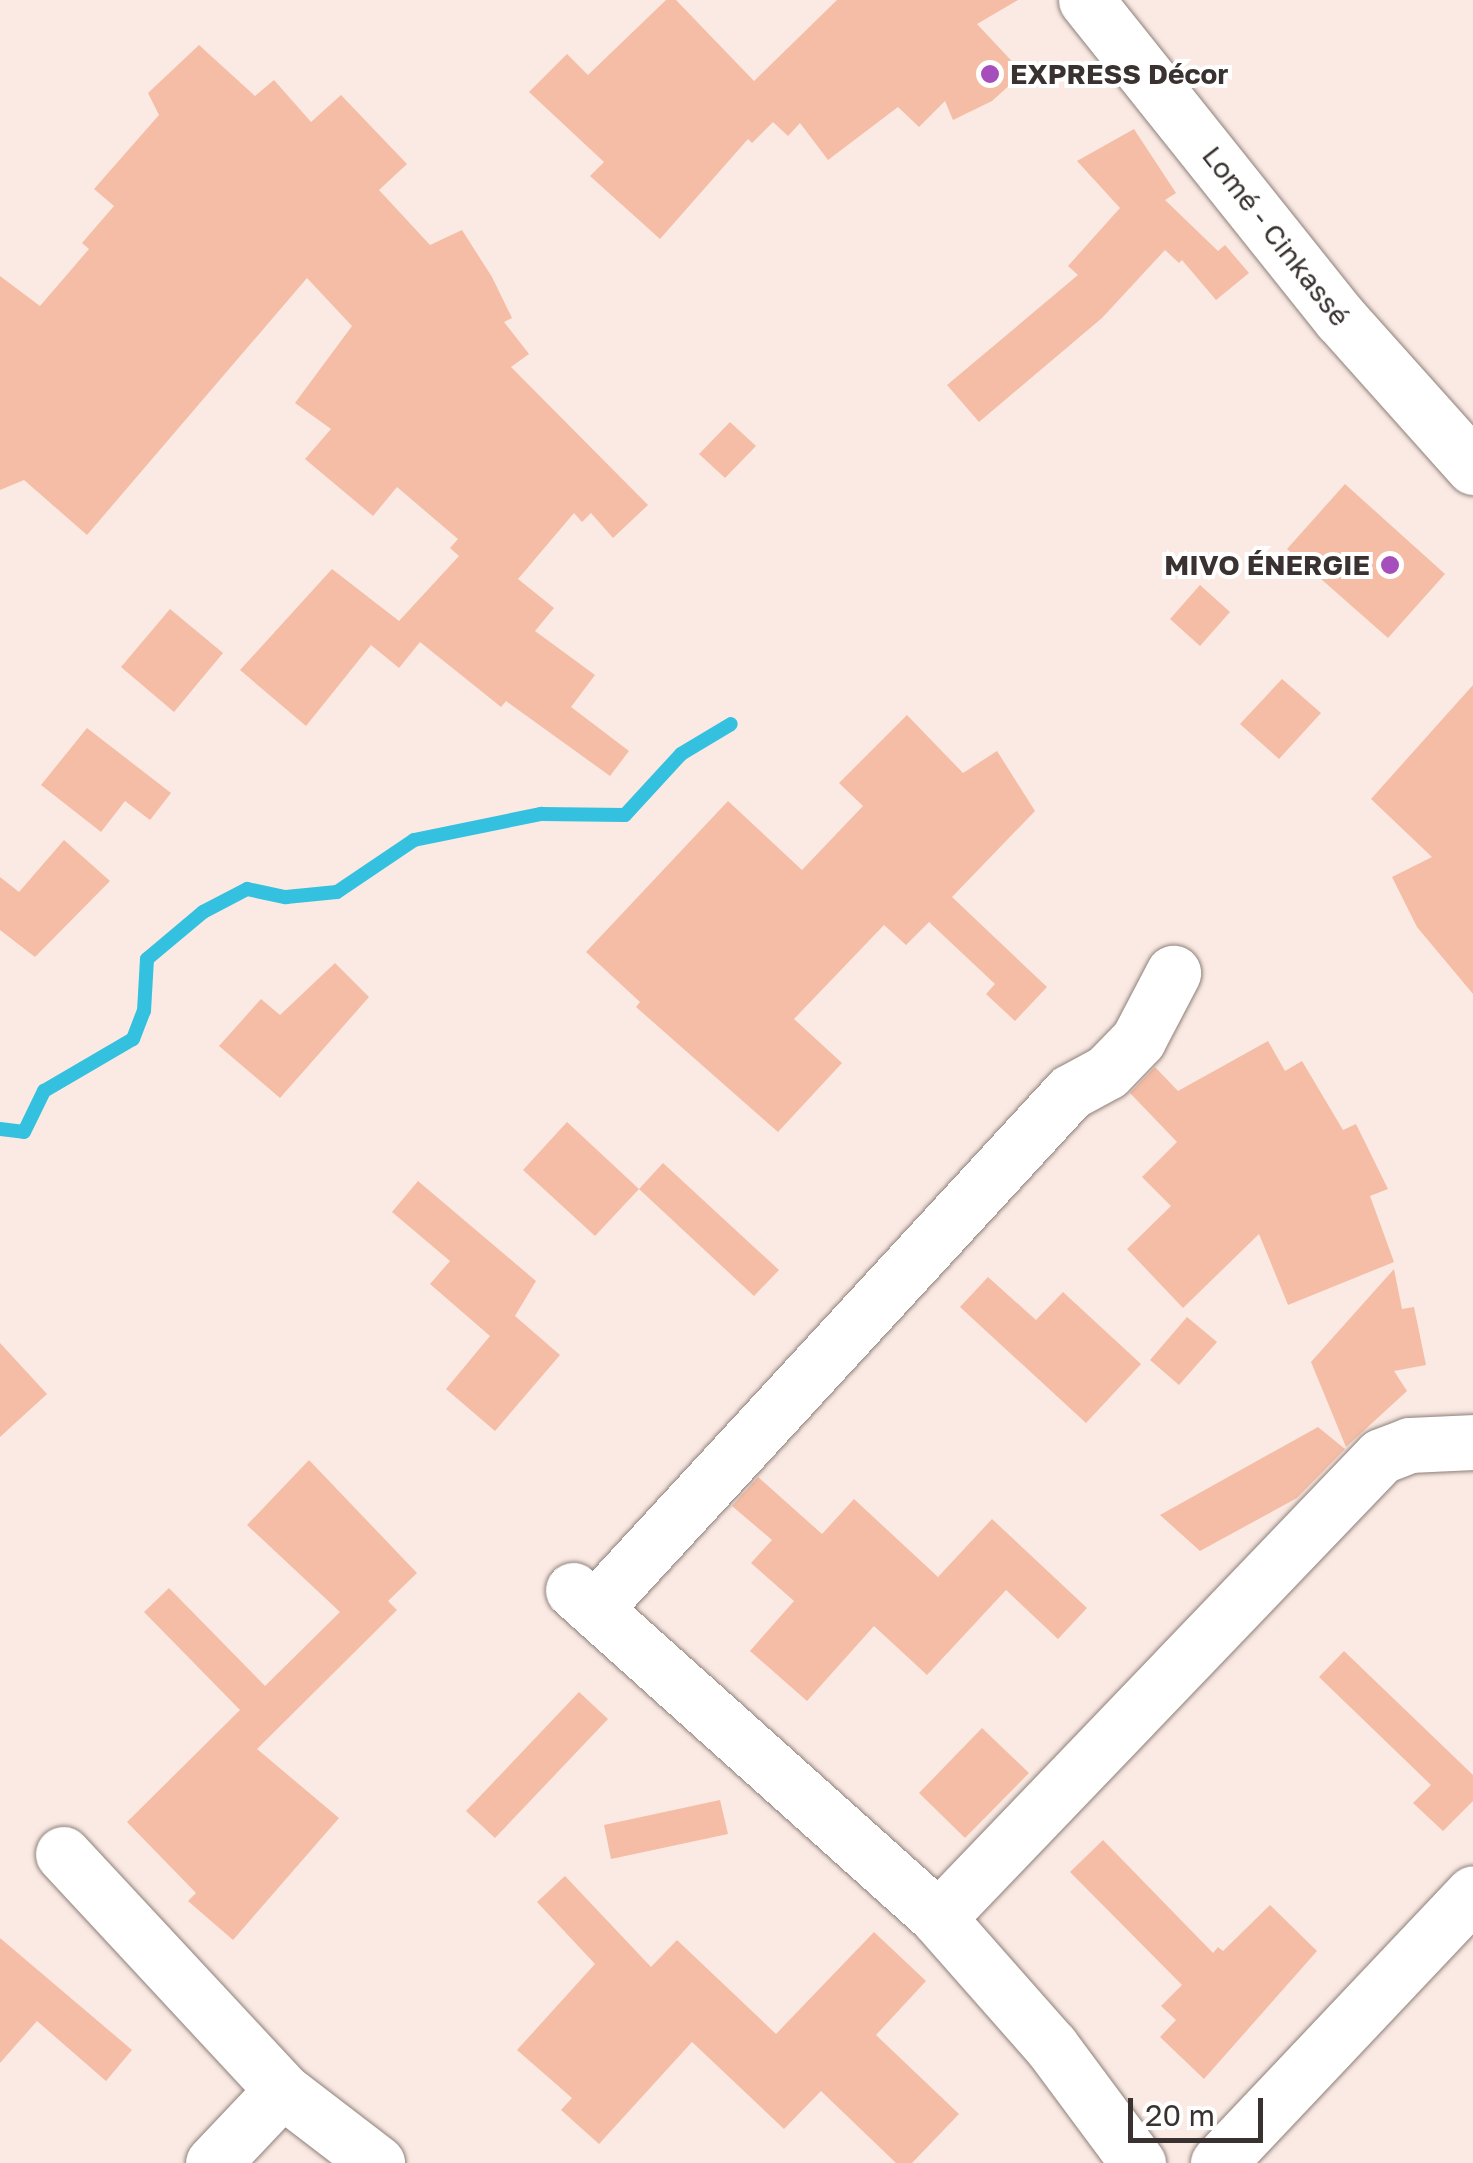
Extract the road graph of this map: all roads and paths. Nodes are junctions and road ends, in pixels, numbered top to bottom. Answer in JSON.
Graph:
{"nodes":[{"id":1,"x":1086,"y":0,"type":"edge"},
{"id":2,"x":1473,"y":467,"type":"edge"},
{"id":3,"x":1173,"y":973,"type":"dead end"},
{"id":4,"x":1473,"y":1442,"type":"edge"},
{"id":5,"x":63,"y":1854,"type":"dead end"},
{"id":6,"x":1473,"y":1893,"type":"edge"},
{"id":7,"x":938,"y":1918,"type":"junction"},
{"id":8,"x":282,"y":2090,"type":"junction"},
{"id":9,"x":213,"y":2163,"type":"edge"},
{"id":10,"x":377,"y":2163,"type":"edge"},
{"id":11,"x":1138,"y":2163,"type":"edge"},
{"id":12,"x":1218,"y":2163,"type":"edge"}],
"edges":[{"from":1,"to":2,"type":"main road","name":"Lomé - Cinkassé"},
{"from":3,"to":7,"type":"main road"},
{"from":4,"to":7,"type":"main road"},
{"from":5,"to":8,"type":"main road"},
{"from":6,"to":12,"type":"main road"},
{"from":7,"to":11,"type":"main road"},
{"from":8,"to":9,"type":"main road"},
{"from":8,"to":10,"type":"main road"}]}
